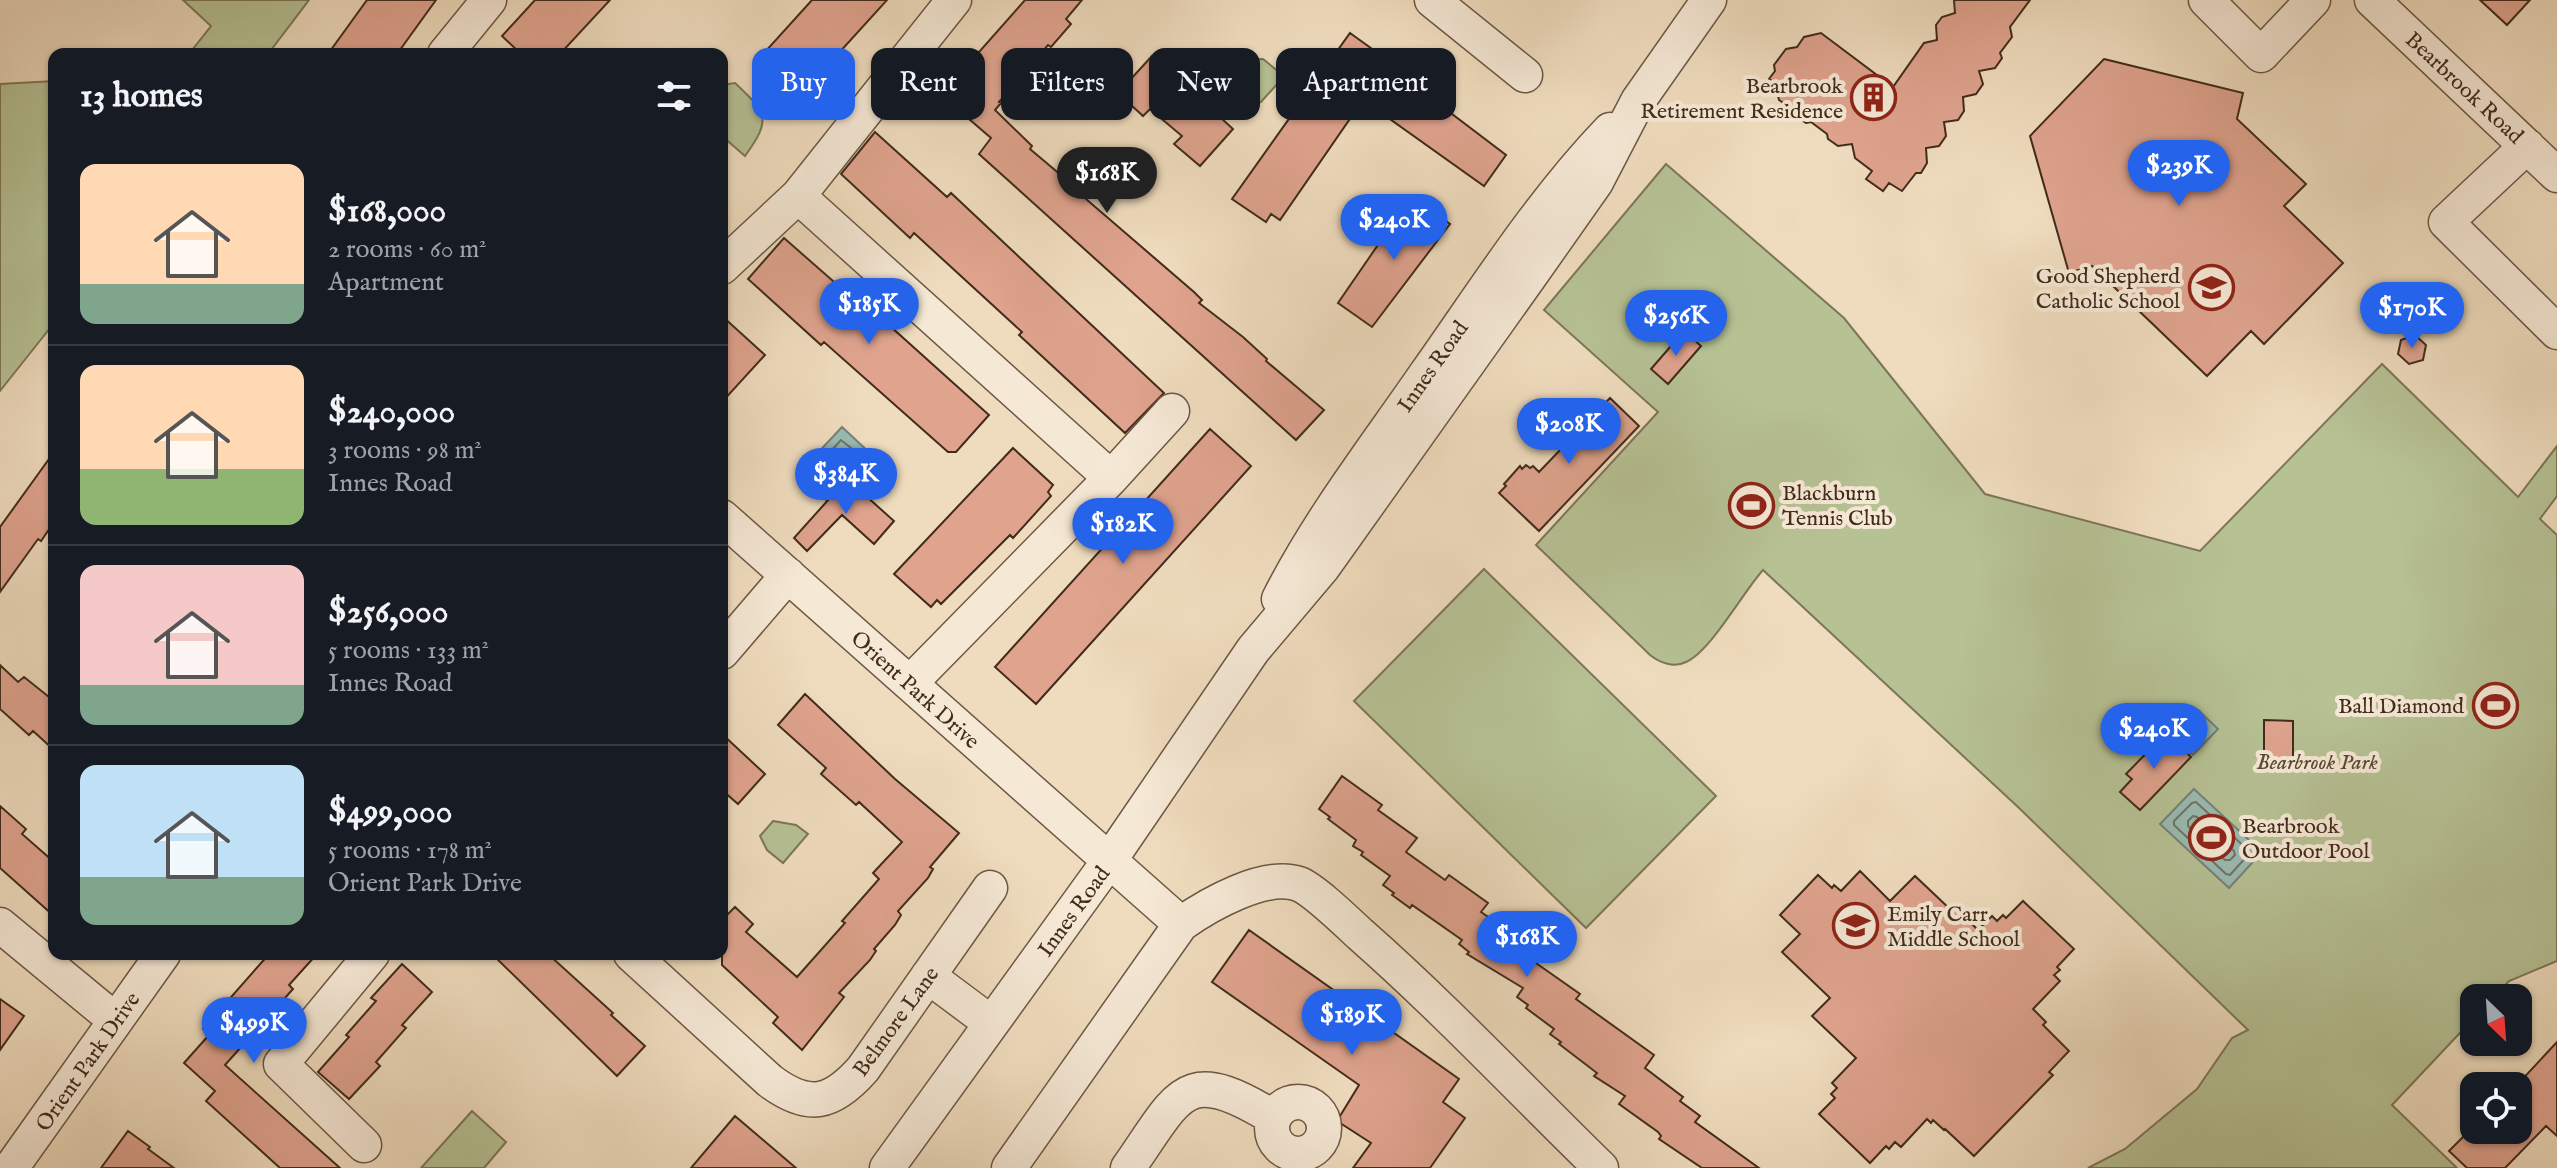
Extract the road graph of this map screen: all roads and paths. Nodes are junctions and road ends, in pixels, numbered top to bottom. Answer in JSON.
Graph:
{"nodes":[{"id":1,"x":489,"y":0,"type":"edge"},
{"id":2,"x":954,"y":0,"type":"edge"},
{"id":3,"x":1432,"y":0,"type":"edge"},
{"id":4,"x":1709,"y":0,"type":"edge"},
{"id":5,"x":2206,"y":0,"type":"edge"},
{"id":6,"x":2313,"y":0,"type":"edge"},
{"id":7,"x":2372,"y":0,"type":"edge"},
{"id":8,"x":450,"y":48,"type":"edge"},
{"id":9,"x":1525,"y":75,"type":"dead end"},
{"id":10,"x":2527,"y":146,"type":"junction"},
{"id":11,"x":2557,"y":175,"type":"edge"},
{"id":12,"x":798,"y":196,"type":"junction"},
{"id":13,"x":728,"y":261,"type":"edge"},
{"id":14,"x":2557,"y":332,"type":"edge"},
{"id":15,"x":1172,"y":411,"type":"dead end"},
{"id":16,"x":1111,"y":478,"type":"junction"},
{"id":17,"x":728,"y":522,"type":"edge"},
{"id":18,"x":788,"y":575,"type":"junction"},
{"id":19,"x":728,"y":645,"type":"edge"},
{"id":20,"x":910,"y":683,"type":"junction"},
{"id":21,"x":1109,"y":861,"type":"junction"},
{"id":22,"x":990,"y":888,"type":"dead end"},
{"id":23,"x":1181,"y":924,"type":"junction"},
{"id":24,"x":0,"y":925,"type":"edge"},
{"id":25,"x":159,"y":960,"type":"edge"},
{"id":26,"x":367,"y":960,"type":"edge"},
{"id":27,"x":638,"y":960,"type":"edge"},
{"id":28,"x":928,"y":976,"type":"junction"},
{"id":29,"x":115,"y":1020,"type":"junction"},
{"id":30,"x":991,"y":1023,"type":"junction"},
{"id":31,"x":1274,"y":1118,"type":"dead end"},
{"id":32,"x":364,"y":1145,"type":"dead end"},
{"id":33,"x":11,"y":1168,"type":"edge"},
{"id":34,"x":887,"y":1168,"type":"edge"},
{"id":35,"x":1010,"y":1168,"type":"edge"},
{"id":36,"x":1128,"y":1168,"type":"edge"},
{"id":37,"x":1601,"y":1168,"type":"edge"}],
"edges":[{"from":1,"to":8,"type":"street"},
{"from":2,"to":12,"type":"street"},
{"from":3,"to":9,"type":"street"},
{"from":4,"to":21,"type":"street","name":"Innes Road"},
{"from":5,"to":6,"type":"street"},
{"from":7,"to":10,"type":"street","name":"Bearbrook Road"},
{"from":10,"to":11,"type":"street","name":"Bearbrook Road"},
{"from":10,"to":14,"type":"street"},
{"from":12,"to":13,"type":"street"},
{"from":12,"to":16,"type":"street"},
{"from":15,"to":16,"type":"street"},
{"from":16,"to":20,"type":"street"},
{"from":17,"to":18,"type":"street","name":"Orient Park Drive"},
{"from":18,"to":19,"type":"street"},
{"from":18,"to":20,"type":"street","name":"Orient Park Drive"},
{"from":20,"to":21,"type":"street","name":"Orient Park Drive"},
{"from":21,"to":23,"type":"street","name":"Orient Park Drive"},
{"from":21,"to":30,"type":"street","name":"Innes Road"},
{"from":22,"to":28,"type":"street","name":"Belmore Lane"},
{"from":23,"to":35,"type":"street"},
{"from":23,"to":37,"type":"street"},
{"from":24,"to":29,"type":"street"},
{"from":25,"to":29,"type":"street","name":"Orient Park Drive"},
{"from":26,"to":32,"type":"street"},
{"from":27,"to":28,"type":"street","name":"Belmore Lane"},
{"from":28,"to":30,"type":"street"},
{"from":29,"to":33,"type":"street","name":"Orient Park Drive"},
{"from":30,"to":34,"type":"street","name":"Innes Road"},
{"from":31,"to":36,"type":"street"}]}
